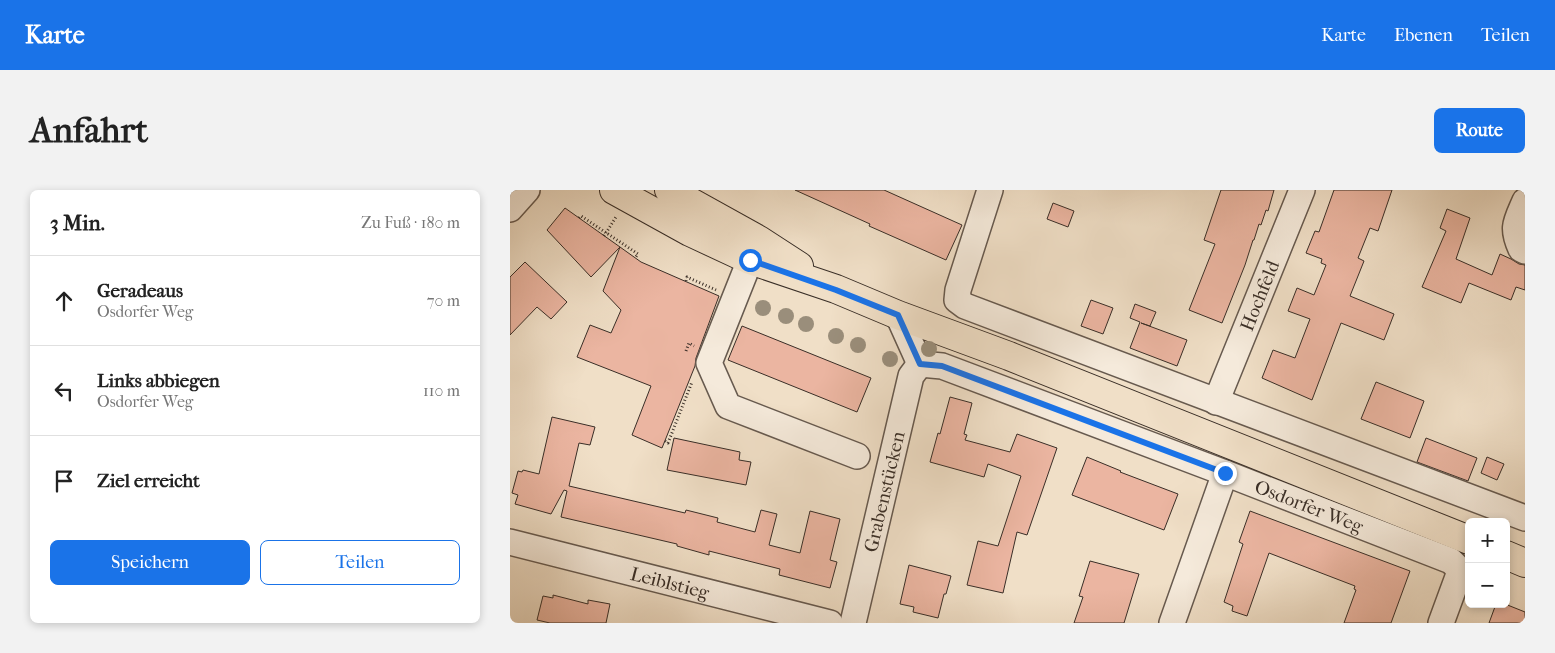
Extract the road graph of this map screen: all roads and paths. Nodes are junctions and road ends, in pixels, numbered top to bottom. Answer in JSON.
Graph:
{"nodes":[{"id":1,"x":527,"y":190,"type":"edge"},
{"id":2,"x":669,"y":190,"type":"edge"},
{"id":3,"x":990,"y":190,"type":"edge"},
{"id":4,"x":1302,"y":190,"type":"edge"},
{"id":5,"x":1525,"y":201,"type":"edge"},
{"id":6,"x":615,"y":203,"type":"edge"},
{"id":7,"x":510,"y":208,"type":"edge"},
{"id":8,"x":580,"y":218,"type":"dead end"},
{"id":9,"x":605,"y":234,"type":"junction"},
{"id":10,"x":1525,"y":251,"type":"edge"},
{"id":11,"x":635,"y":258,"type":"dead end"},
{"id":12,"x":750,"y":260,"type":"junction"},
{"id":13,"x":686,"y":282,"type":"dead end"},
{"id":14,"x":720,"y":284,"type":"dead end"},
{"id":15,"x":836,"y":290,"type":"junction"},
{"id":16,"x":898,"y":315,"type":"junction"},
{"id":17,"x":699,"y":342,"type":"dead end"},
{"id":18,"x":697,"y":347,"type":"dead end"},
{"id":19,"x":920,"y":364,"type":"junction"},
{"id":20,"x":694,"y":378,"type":"dead end"},
{"id":21,"x":1216,"y":402,"type":"junction"},
{"id":22,"x":665,"y":441,"type":"dead end"},
{"id":23,"x":857,"y":456,"type":"dead end"},
{"id":24,"x":1225,"y":473,"type":"junction"},
{"id":25,"x":1525,"y":518,"type":"edge"},
{"id":26,"x":1465,"y":538,"type":"edge"},
{"id":27,"x":510,"y":542,"type":"edge"},
{"id":28,"x":1510,"y":557,"type":"edge"},
{"id":29,"x":1525,"y":563,"type":"edge"},
{"id":30,"x":830,"y":623,"type":"edge"},
{"id":31,"x":853,"y":623,"type":"edge"},
{"id":32,"x":1172,"y":623,"type":"edge"},
{"id":33,"x":1441,"y":623,"type":"edge"}],
"edges":[{"from":1,"to":7,"type":"street"},
{"from":2,"to":15,"type":"main road","name":"Osdorfer Weg"},
{"from":3,"to":21,"type":"street"},
{"from":4,"to":21,"type":"street","name":"Hochfeld"},
{"from":5,"to":10,"type":"street"},
{"from":6,"to":9,"type":"path"},
{"from":6,"to":12,"type":"main road","name":"Osdorfer Weg"},
{"from":8,"to":9,"type":"path"},
{"from":9,"to":11,"type":"path"},
{"from":12,"to":15,"type":"main road","name":"Osdorfer Weg"},
{"from":12,"to":23,"type":"street"},
{"from":13,"to":14,"type":"path"},
{"from":15,"to":16,"type":"main road","name":"Osdorfer Weg"},
{"from":16,"to":19,"type":"street"},
{"from":16,"to":26,"type":"main road","name":"Osdorfer Weg"},
{"from":17,"to":18,"type":"path"},
{"from":19,"to":24,"type":"street","name":"Osdorfer Weg"},
{"from":19,"to":31,"type":"street","name":"Grabenstücken"},
{"from":20,"to":22,"type":"path"},
{"from":21,"to":25,"type":"street"},
{"from":24,"to":32,"type":"street"},
{"from":24,"to":33,"type":"street","name":"Osdorfer Weg"},
{"from":27,"to":30,"type":"street","name":"Leiblstieg"},
{"from":28,"to":29,"type":"main road"}]}
